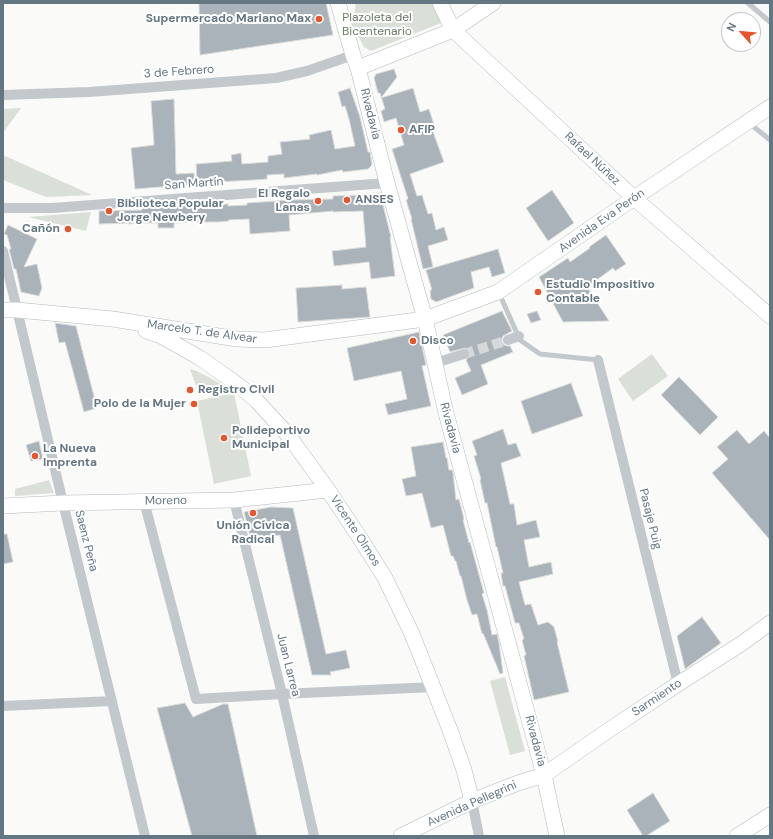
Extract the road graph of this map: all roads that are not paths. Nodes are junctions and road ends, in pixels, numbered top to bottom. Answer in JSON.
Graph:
{"nodes":[{"id":1,"x":338,"y":3,"type":"edge"},
{"id":2,"x":344,"y":3,"type":"edge"},
{"id":3,"x":440,"y":3,"type":"edge"},
{"id":4,"x":493,"y":3,"type":"edge"},
{"id":5,"x":748,"y":3,"type":"edge"},
{"id":6,"x":343,"y":20,"type":"junction"},
{"id":7,"x":770,"y":22,"type":"edge"},
{"id":8,"x":453,"y":30,"type":"junction"},
{"id":9,"x":356,"y":62,"type":"junction"},
{"id":10,"x":3,"y":95,"type":"edge"},
{"id":11,"x":770,"y":107,"type":"edge"},
{"id":12,"x":748,"y":122,"type":"junction"},
{"id":13,"x":770,"y":140,"type":"edge"},
{"id":14,"x":387,"y":183,"type":"junction"},
{"id":15,"x":634,"y":198,"type":"junction"},
{"id":16,"x":3,"y":208,"type":"edge"},
{"id":17,"x":3,"y":251,"type":"edge"},
{"id":18,"x":498,"y":292,"type":"junction"},
{"id":19,"x":10,"y":310,"type":"edge"},
{"id":20,"x":770,"y":316,"type":"edge"},
{"id":21,"x":113,"y":319,"type":"junction"},
{"id":22,"x":424,"y":319,"type":"junction"},
{"id":23,"x":519,"y":336,"type":"junction"},
{"id":24,"x":508,"y":340,"type":"tunnel mouth"},
{"id":25,"x":464,"y":354,"type":"tunnel mouth"},
{"id":26,"x":598,"y":360,"type":"joint"},
{"id":27,"x":435,"y":364,"type":"junction"},
{"id":28,"x":328,"y":490,"type":"junction"},
{"id":29,"x":234,"y":500,"type":"junction"},
{"id":30,"x":144,"y":501,"type":"junction"},
{"id":31,"x":63,"y":502,"type":"junction"},
{"id":32,"x":3,"y":506,"type":"edge"},
{"id":33,"x":770,"y":623,"type":"edge"},
{"id":34,"x":678,"y":684,"type":"junction"},
{"id":35,"x":434,"y":688,"type":"junction"},
{"id":36,"x":282,"y":694,"type":"junction"},
{"id":37,"x":112,"y":701,"type":"junction"},
{"id":38,"x":3,"y":706,"type":"edge"},
{"id":39,"x":544,"y":775,"type":"junction"},
{"id":40,"x":472,"y":801,"type":"junction"},
{"id":41,"x":770,"y":815,"type":"edge"},
{"id":42,"x":145,"y":836,"type":"edge"},
{"id":43,"x":314,"y":836,"type":"edge"},
{"id":44,"x":401,"y":836,"type":"edge"},
{"id":45,"x":479,"y":836,"type":"edge"},
{"id":46,"x":557,"y":836,"type":"edge"},
{"id":47,"x":737,"y":836,"type":"edge"}],
"edges":[{"from":1,"to":6,"type":"street","name":"Rivadavia"},
{"from":2,"to":6,"type":"street"},
{"from":3,"to":8,"type":"street"},
{"from":4,"to":8,"type":"street"},
{"from":5,"to":7,"type":"lane"},
{"from":6,"to":9,"type":"street","name":"Rivadavia"},
{"from":8,"to":9,"type":"street"},
{"from":8,"to":15,"type":"street","name":"Rafael Núñez"},
{"from":9,"to":10,"type":"street","name":"3 de Febrero"},
{"from":9,"to":14,"type":"street","name":"Rivadavia"},
{"from":11,"to":12,"type":"street","name":"Avenida Eva Perón"},
{"from":12,"to":13,"type":"lane"},
{"from":12,"to":15,"type":"street","name":"Avenida Eva Perón"},
{"from":14,"to":16,"type":"street","name":"San Martín"},
{"from":14,"to":22,"type":"street","name":"Rivadavia"},
{"from":15,"to":18,"type":"street","name":"Avenida Eva Perón"},
{"from":15,"to":20,"type":"street","name":"Rafael Núñez"},
{"from":17,"to":19,"type":"street","name":"Saenz Peña"},
{"from":18,"to":22,"type":"street","name":"Avenida Eva Perón"},
{"from":18,"to":23,"type":"lane"},
{"from":19,"to":21,"type":"street","name":"Marcelo T. de Alvear"},
{"from":19,"to":31,"type":"street","name":"Saenz Peña"},
{"from":21,"to":22,"type":"street","name":"Marcelo T. de Alvear"},
{"from":21,"to":28,"type":"street","name":"Vicente Olmos"},
{"from":22,"to":27,"type":"street","name":"Rivadavia"},
{"from":23,"to":24,"type":"street"},
{"from":23,"to":26,"type":"lane"},
{"from":25,"to":27,"type":"street"},
{"from":26,"to":34,"type":"street","name":"Pasaje Puig"},
{"from":27,"to":39,"type":"street","name":"Rivadavia"},
{"from":28,"to":29,"type":"street","name":"Moreno"},
{"from":28,"to":35,"type":"street","name":"Vicente Olmos"},
{"from":29,"to":30,"type":"street","name":"Moreno"},
{"from":29,"to":36,"type":"street","name":"Juan Larrea"},
{"from":30,"to":31,"type":"street","name":"Moreno"},
{"from":30,"to":36,"type":"street"},
{"from":31,"to":32,"type":"street","name":"Moreno"},
{"from":31,"to":37,"type":"street","name":"Saenz Peña"},
{"from":33,"to":34,"type":"street","name":"Sarmiento"},
{"from":34,"to":39,"type":"street","name":"Sarmiento"},
{"from":35,"to":36,"type":"street"},
{"from":35,"to":40,"type":"street","name":"Vicente Olmos"},
{"from":36,"to":43,"type":"street","name":"Juan Larrea"},
{"from":37,"to":38,"type":"street"},
{"from":37,"to":42,"type":"street","name":"Saenz Peña"},
{"from":39,"to":40,"type":"street","name":"Avenida Pellegrini"},
{"from":39,"to":46,"type":"street","name":"Rivadavia"},
{"from":40,"to":44,"type":"street","name":"Avenida Pellegrini"},
{"from":40,"to":45,"type":"street","name":"Vicente Olmos"},
{"from":41,"to":47,"type":"street"}]}
